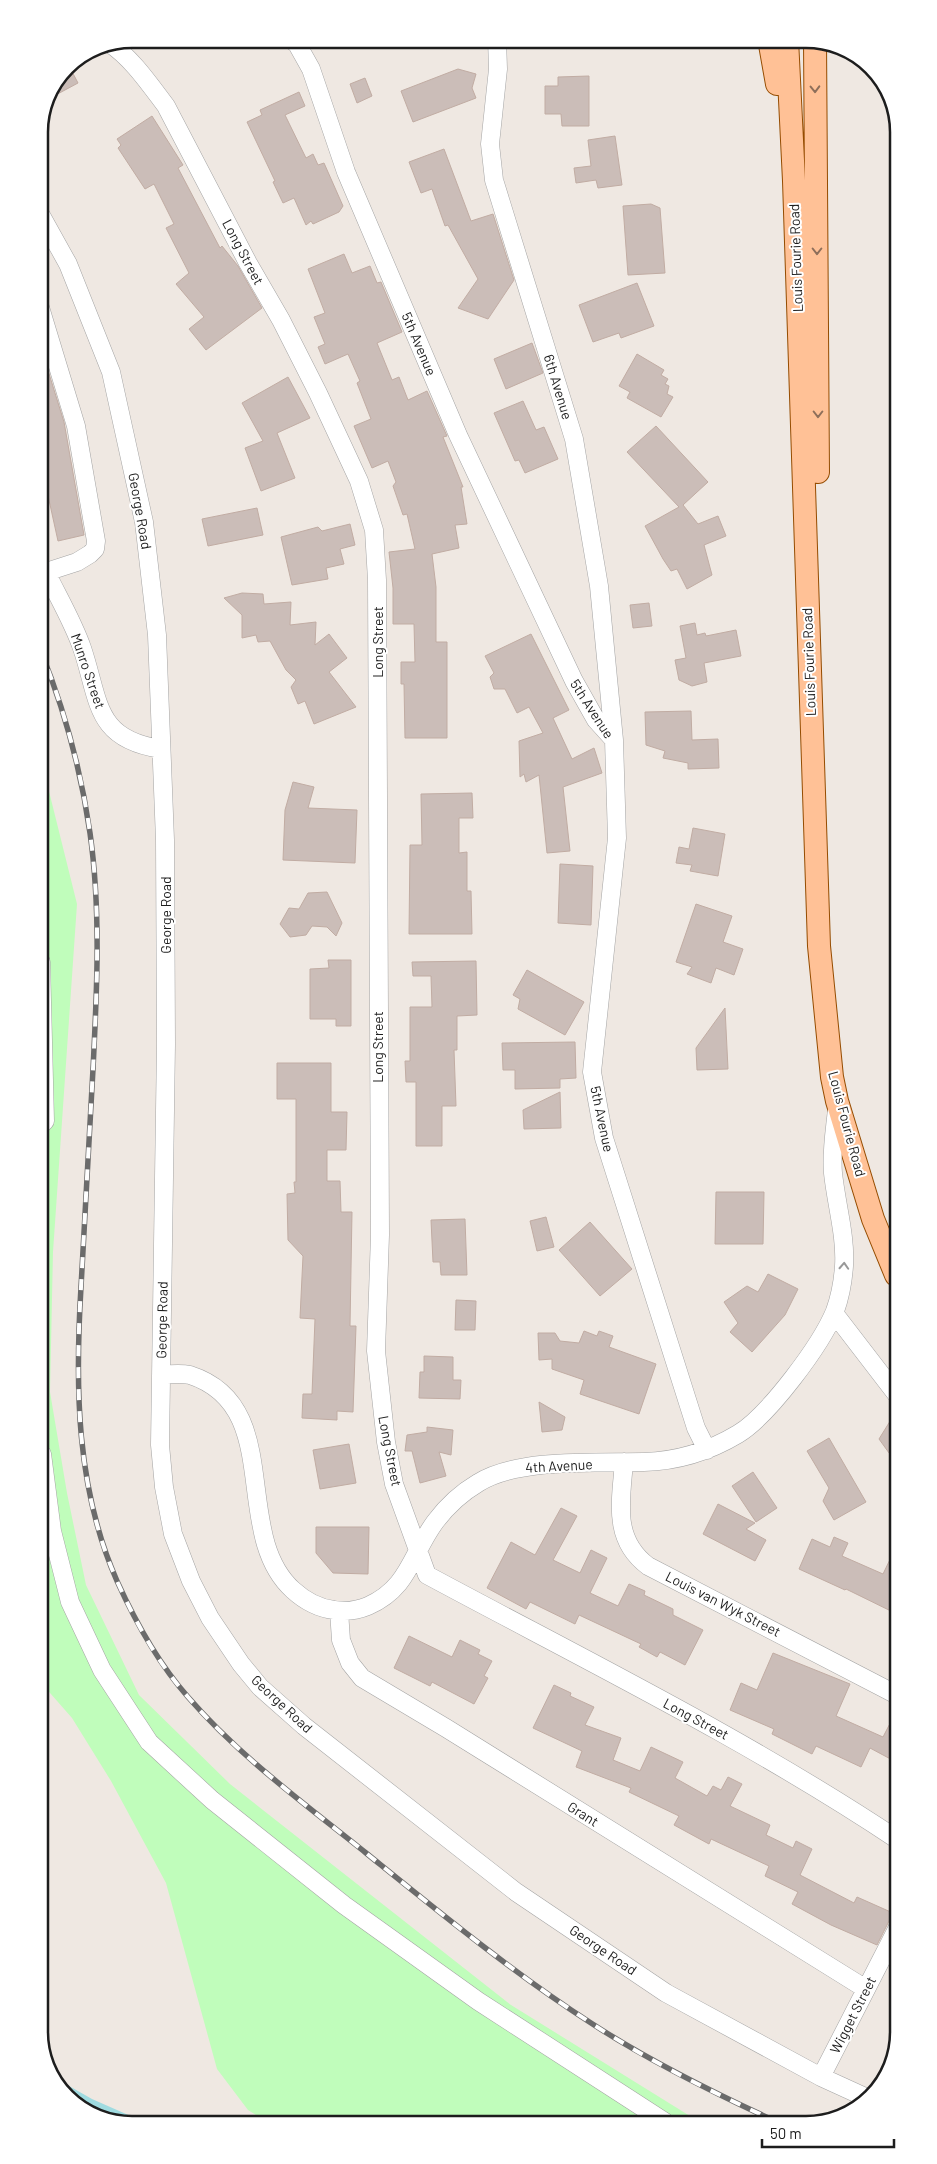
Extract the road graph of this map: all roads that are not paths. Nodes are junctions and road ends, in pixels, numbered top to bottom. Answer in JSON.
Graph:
{"nodes":[{"id":1,"x":300,"y":48,"type":"edge"},
{"id":2,"x":497,"y":48,"type":"edge"},
{"id":3,"x":771,"y":48,"type":"edge"},
{"id":4,"x":787,"y":48,"type":"edge"},
{"id":5,"x":815,"y":48,"type":"edge"},
{"id":6,"x":117,"y":49,"type":"edge"},
{"id":7,"x":794,"y":181,"type":"junction"},
{"id":8,"x":48,"y":228,"type":"edge"},
{"id":9,"x":48,"y":334,"type":"edge"},
{"id":10,"x":48,"y":567,"type":"edge"},
{"id":11,"x":48,"y":578,"type":"edge"},
{"id":12,"x":614,"y":740,"type":"junction"},
{"id":13,"x":162,"y":749,"type":"junction"},
{"id":14,"x":819,"y":946,"type":"junction"},
{"id":15,"x":837,"y":1101,"type":"junction"},
{"id":16,"x":890,"y":1260,"type":"edge"},
{"id":17,"x":834,"y":1313,"type":"junction"},
{"id":18,"x":161,"y":1375,"type":"junction"},
{"id":19,"x":890,"y":1386,"type":"edge"},
{"id":20,"x":707,"y":1450,"type":"junction"},
{"id":21,"x":624,"y":1462,"type":"junction"},
{"id":22,"x":48,"y":1500,"type":"edge"},
{"id":23,"x":419,"y":1551,"type":"junction"},
{"id":24,"x":339,"y":1611,"type":"junction"},
{"id":25,"x":890,"y":1691,"type":"edge"},
{"id":26,"x":890,"y":1835,"type":"edge"},
{"id":27,"x":890,"y":1942,"type":"edge"},
{"id":28,"x":866,"y":1989,"type":"junction"},
{"id":29,"x":821,"y":2077,"type":"junction"},
{"id":30,"x":861,"y":2095,"type":"edge"},
{"id":31,"x":656,"y":2116,"type":"edge"}],
"edges":[{"from":1,"to":12,"type":"street","name":"5th Avenue"},
{"from":2,"to":12,"type":"street","name":"6th Avenue"},
{"from":3,"to":7,"type":"main road"},
{"from":4,"to":7,"type":"main road","name":"Louis Fourie Road"},
{"from":5,"to":14,"type":"main road","one_way":true},
{"from":6,"to":23,"type":"street","name":"Long Street"},
{"from":7,"to":14,"type":"main road","name":"Louis Fourie Road"},
{"from":8,"to":13,"type":"street","name":"George Road"},
{"from":9,"to":10,"type":"street"},
{"from":11,"to":13,"type":"street","name":"Munro Street"},
{"from":12,"to":20,"type":"street","name":"5th Avenue"},
{"from":13,"to":18,"type":"street","name":"George Road"},
{"from":14,"to":15,"type":"main road","name":"Louis Fourie Road"},
{"from":15,"to":16,"type":"main road","name":"Louis Fourie Road"},
{"from":17,"to":15,"type":"street","name":"4th Avenue","one_way":true},
{"from":17,"to":19,"type":"street"},
{"from":17,"to":20,"type":"street","name":"4th Avenue"},
{"from":18,"to":24,"type":"street","name":"4th Avenue"},
{"from":18,"to":29,"type":"street","name":"George Road"},
{"from":20,"to":21,"type":"street","name":"4th Avenue"},
{"from":21,"to":23,"type":"street","name":"4th Avenue"},
{"from":21,"to":25,"type":"street","name":"Louis van Wyk Street"},
{"from":22,"to":31,"type":"street"},
{"from":23,"to":24,"type":"street","name":"4th Avenue"},
{"from":23,"to":26,"type":"street","name":"Long Street"},
{"from":24,"to":28,"type":"street","name":"Grant"},
{"from":27,"to":28,"type":"street","name":"Wigget Street"},
{"from":28,"to":29,"type":"street","name":"Wigget Street"},
{"from":29,"to":30,"type":"street","name":"George Road"}]}
